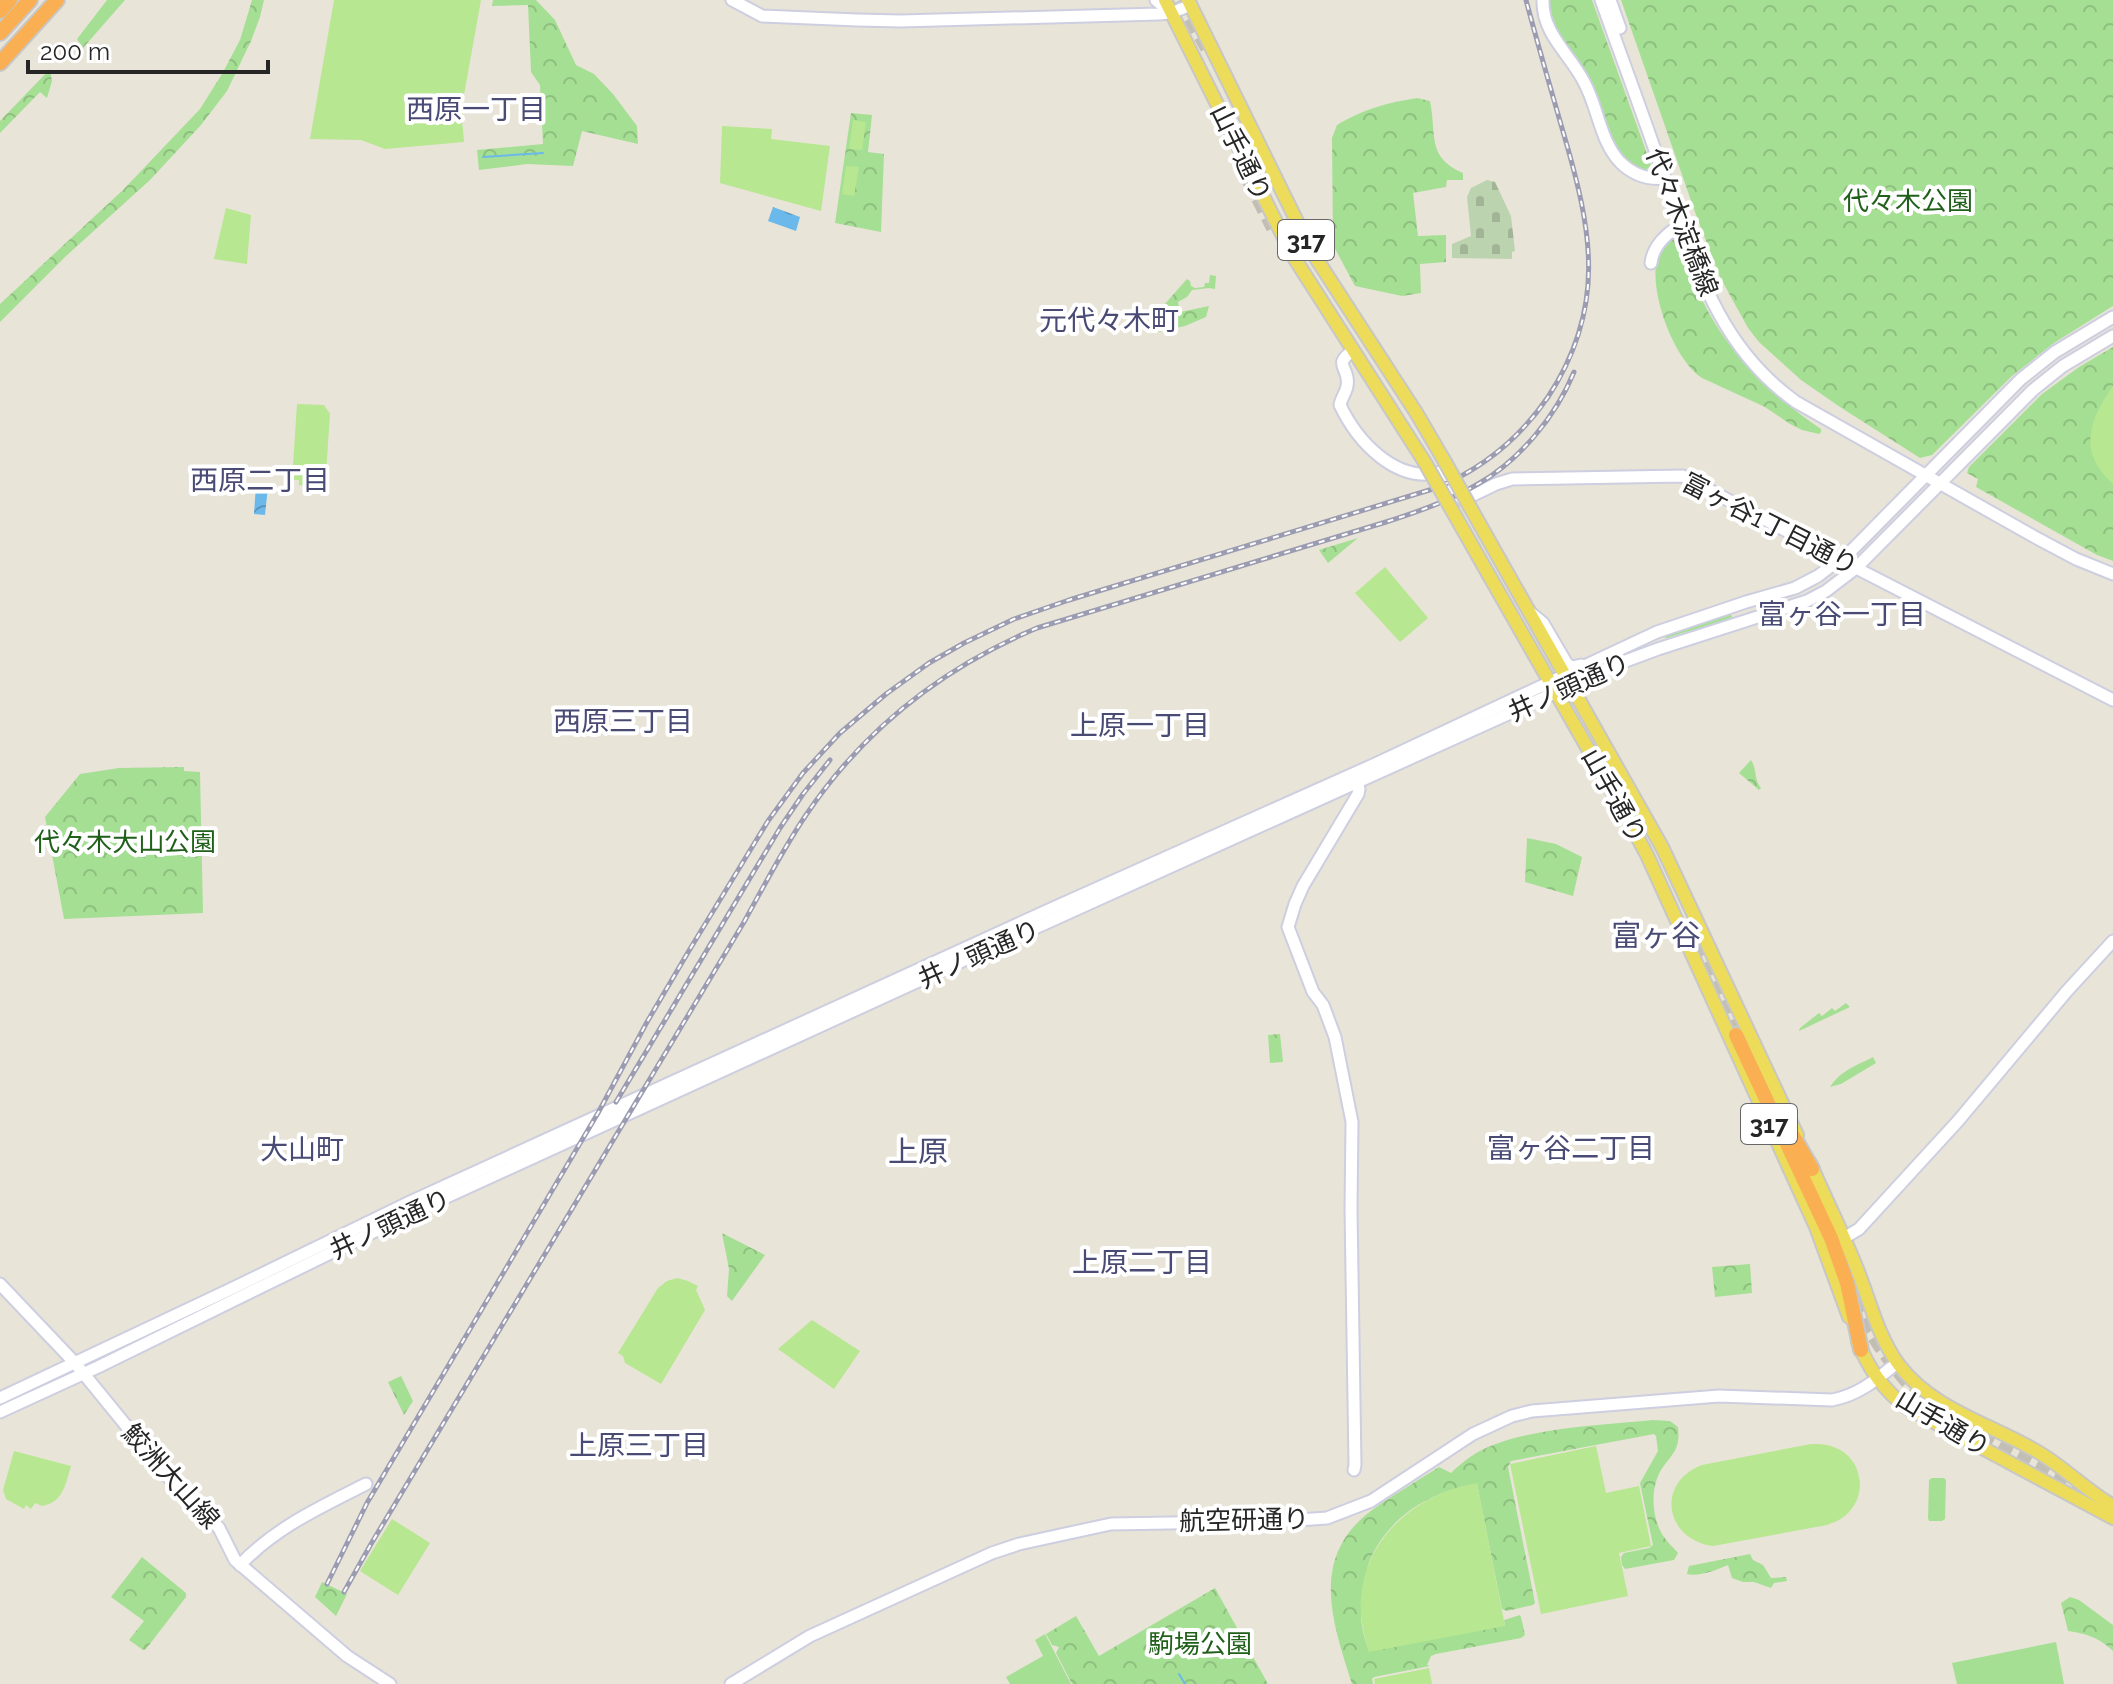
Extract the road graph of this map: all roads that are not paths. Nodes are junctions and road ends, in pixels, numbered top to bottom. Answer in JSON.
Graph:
{"nodes":[{"id":1,"x":10,"y":0,"type":"edge"},
{"id":2,"x":17,"y":0,"type":"edge"},
{"id":3,"x":30,"y":0,"type":"edge"},
{"id":4,"x":49,"y":0,"type":"edge"},
{"id":5,"x":57,"y":0,"type":"edge"},
{"id":6,"x":732,"y":0,"type":"edge"},
{"id":7,"x":1156,"y":0,"type":"edge"},
{"id":8,"x":1165,"y":0,"type":"edge"},
{"id":9,"x":1543,"y":0,"type":"edge"},
{"id":10,"x":1601,"y":0,"type":"edge"},
{"id":11,"x":1610,"y":0,"type":"edge"},
{"id":12,"x":1190,"y":2,"type":"edge"},
{"id":13,"x":0,"y":11,"type":"edge"},
{"id":14,"x":1171,"y":13,"type":"junction"},
{"id":15,"x":0,"y":19,"type":"edge"},
{"id":16,"x":0,"y":33,"type":"edge"},
{"id":17,"x":1210,"y":43,"type":"junction"},
{"id":18,"x":0,"y":52,"type":"edge"},
{"id":19,"x":0,"y":63,"type":"edge"},
{"id":20,"x":1225,"y":119,"type":"junction"},
{"id":21,"x":1267,"y":161,"type":"junction"},
{"id":22,"x":1665,"y":178,"type":"junction"},
{"id":23,"x":1275,"y":222,"type":"junction"},
{"id":24,"x":1681,"y":225,"type":"junction"},
{"id":25,"x":1651,"y":263,"type":"dead end"},
{"id":26,"x":2113,"y":317,"type":"edge"},
{"id":27,"x":2113,"y":336,"type":"edge"},
{"id":28,"x":1353,"y":351,"type":"junction"},
{"id":29,"x":1813,"y":411,"type":"junction"},
{"id":30,"x":1442,"y":467,"type":"junction"},
{"id":31,"x":1925,"y":475,"type":"junction"},
{"id":32,"x":1940,"y":483,"type":"junction"},
{"id":33,"x":1467,"y":503,"type":"junction"},
{"id":34,"x":1485,"y":542,"type":"junction"},
{"id":35,"x":1842,"y":560,"type":"junction"},
{"id":36,"x":1856,"y":568,"type":"junction"},
{"id":37,"x":2113,"y":574,"type":"edge"},
{"id":38,"x":1493,"y":576,"type":"junction"},
{"id":39,"x":1527,"y":607,"type":"junction"},
{"id":40,"x":1532,"y":650,"type":"junction"},
{"id":41,"x":1613,"y":653,"type":"junction"},
{"id":42,"x":1569,"y":680,"type":"junction"},
{"id":43,"x":1552,"y":687,"type":"junction"},
{"id":44,"x":2113,"y":700,"type":"edge"},
{"id":45,"x":1356,"y":778,"type":"junction"},
{"id":46,"x":1704,"y":936,"type":"junction"},
{"id":47,"x":2113,"y":941,"type":"edge"},
{"id":48,"x":1710,"y":992,"type":"junction"},
{"id":49,"x":1812,"y":1169,"type":"junction"},
{"id":50,"x":1844,"y":1238,"type":"junction"},
{"id":51,"x":0,"y":1284,"type":"edge"},
{"id":52,"x":1861,"y":1350,"type":"junction"},
{"id":53,"x":75,"y":1363,"type":"junction"},
{"id":54,"x":1897,"y":1363,"type":"junction"},
{"id":55,"x":83,"y":1373,"type":"junction"},
{"id":56,"x":1878,"y":1379,"type":"junction"},
{"id":57,"x":0,"y":1398,"type":"edge"},
{"id":58,"x":0,"y":1412,"type":"edge"},
{"id":59,"x":2022,"y":1443,"type":"junction"},
{"id":60,"x":1354,"y":1470,"type":"dead end"},
{"id":61,"x":2029,"y":1473,"type":"junction"},
{"id":62,"x":2069,"y":1474,"type":"junction"},
{"id":63,"x":366,"y":1484,"type":"dead end"},
{"id":64,"x":2078,"y":1499,"type":"junction"},
{"id":65,"x":2113,"y":1506,"type":"edge"},
{"id":66,"x":2113,"y":1518,"type":"edge"},
{"id":67,"x":240,"y":1565,"type":"junction"},
{"id":68,"x":390,"y":1684,"type":"edge"},
{"id":69,"x":731,"y":1684,"type":"edge"}],
"edges":[{"from":1,"to":13,"type":"highway"},
{"from":2,"to":15,"type":"highway"},
{"from":3,"to":16,"type":"highway"},
{"from":4,"to":18,"type":"highway"},
{"from":5,"to":19,"type":"highway"},
{"from":6,"to":14,"type":"street"},
{"from":7,"to":14,"type":"street"},
{"from":8,"to":14,"type":"main road","name":"山手通り","number":"317"},
{"from":9,"to":22,"type":"street"},
{"from":10,"to":22,"type":"street","name":"代々木淀橋線"},
{"from":11,"to":29,"type":"street","name":"代々木淀橋線"},
{"from":12,"to":14,"type":"street"},
{"from":12,"to":17,"type":"main road","name":"山手通り","number":"317"},
{"from":14,"to":20,"type":"main road","name":"山手通り","number":"317"},
{"from":17,"to":20,"type":"main road"},
{"from":17,"to":21,"type":"main road","name":"山手通り","number":"317"},
{"from":20,"to":23,"type":"main road","name":"山手通り","number":"317"},
{"from":21,"to":23,"type":"main road"},
{"from":21,"to":30,"type":"main road","name":"山手通り","number":"317"},
{"from":22,"to":24,"type":"street","name":"代々木淀橋線"},
{"from":23,"to":28,"type":"main road","name":"山手通り","number":"317"},
{"from":24,"to":25,"type":"street"},
{"from":24,"to":29,"type":"street","name":"代々木淀橋線"},
{"from":26,"to":31,"type":"street","name":"井ノ頭通り"},
{"from":27,"to":32,"type":"street","name":"井ノ頭通り"},
{"from":28,"to":30,"type":"street"},
{"from":28,"to":38,"type":"main road","name":"山手通り","number":"317","bridge":true},
{"from":29,"to":31,"type":"street","name":"代々木淀橋線"},
{"from":30,"to":33,"type":"main road","name":"山手通り","number":"317","bridge":true},
{"from":31,"to":32,"type":"street"},
{"from":31,"to":35,"type":"street","name":"井ノ頭通り"},
{"from":32,"to":36,"type":"street","name":"井ノ頭通り"},
{"from":32,"to":37,"type":"street"},
{"from":33,"to":34,"type":"main road","name":"山手通り","number":"317"},
{"from":33,"to":35,"type":"street","name":"富ヶ谷1丁目通り"},
{"from":34,"to":38,"type":"main road","bridge":true},
{"from":34,"to":39,"type":"main road","name":"山手通り","number":"317"},
{"from":35,"to":36,"type":"street","name":"富ヶ谷1丁目通り"},
{"from":35,"to":41,"type":"street","name":"井ノ頭通り"},
{"from":36,"to":42,"type":"street","name":"井ノ頭通り"},
{"from":36,"to":44,"type":"street","name":"富ヶ谷1丁目通り"},
{"from":38,"to":40,"type":"main road","name":"山手通り","number":"317"},
{"from":39,"to":40,"type":"main road"},
{"from":39,"to":41,"type":"street"},
{"from":39,"to":42,"type":"main road","name":"山手通り","number":"317"},
{"from":40,"to":43,"type":"main road","name":"山手通り","number":"317"},
{"from":41,"to":42,"type":"street","name":"井ノ頭通り"},
{"from":42,"to":43,"type":"street","name":"井ノ頭通り"},
{"from":42,"to":46,"type":"main road","name":"山手通り","number":"317"},
{"from":43,"to":45,"type":"street","name":"井ノ頭通り"},
{"from":43,"to":48,"type":"main road","name":"山手通り","number":"317"},
{"from":45,"to":53,"type":"street","name":"井ノ頭通り"},
{"from":45,"to":55,"type":"street","name":"井ノ頭通り"},
{"from":45,"to":60,"type":"street"},
{"from":46,"to":48,"type":"main road"},
{"from":46,"to":49,"type":"main road","name":"山手通り","number":"317"},
{"from":47,"to":50,"type":"street"},
{"from":48,"to":52,"type":"main road","name":"山手通り","number":"317"},
{"from":49,"to":50,"type":"main road","name":"山手通り","number":"317"},
{"from":49,"to":52,"type":"highway"},
{"from":50,"to":54,"type":"main road","name":"山手通り","number":"317"},
{"from":51,"to":53,"type":"street","name":"鮫洲大山線"},
{"from":52,"to":56,"type":"main road","name":"山手通り","number":"317"},
{"from":53,"to":55,"type":"street","name":"鮫洲大山線"},
{"from":53,"to":57,"type":"street","name":"井ノ頭通り"},
{"from":54,"to":56,"type":"street","name":"航空研通り"},
{"from":54,"to":59,"type":"main road","name":"山手通り","number":"317"},
{"from":55,"to":58,"type":"street","name":"井ノ頭通り"},
{"from":55,"to":67,"type":"street","name":"鮫洲大山線"},
{"from":56,"to":61,"type":"main road","name":"山手通り","number":"317"},
{"from":56,"to":69,"type":"street","name":"航空研通り"},
{"from":59,"to":61,"type":"main road"},
{"from":59,"to":62,"type":"main road","name":"山手通り","number":"317"},
{"from":61,"to":64,"type":"main road","name":"山手通り","number":"317"},
{"from":62,"to":64,"type":"main road"},
{"from":62,"to":65,"type":"main road","name":"山手通り","number":"317"},
{"from":63,"to":67,"type":"street"},
{"from":64,"to":66,"type":"main road","name":"山手通り","number":"317"},
{"from":67,"to":68,"type":"street","name":"鮫洲大山線"}]}
